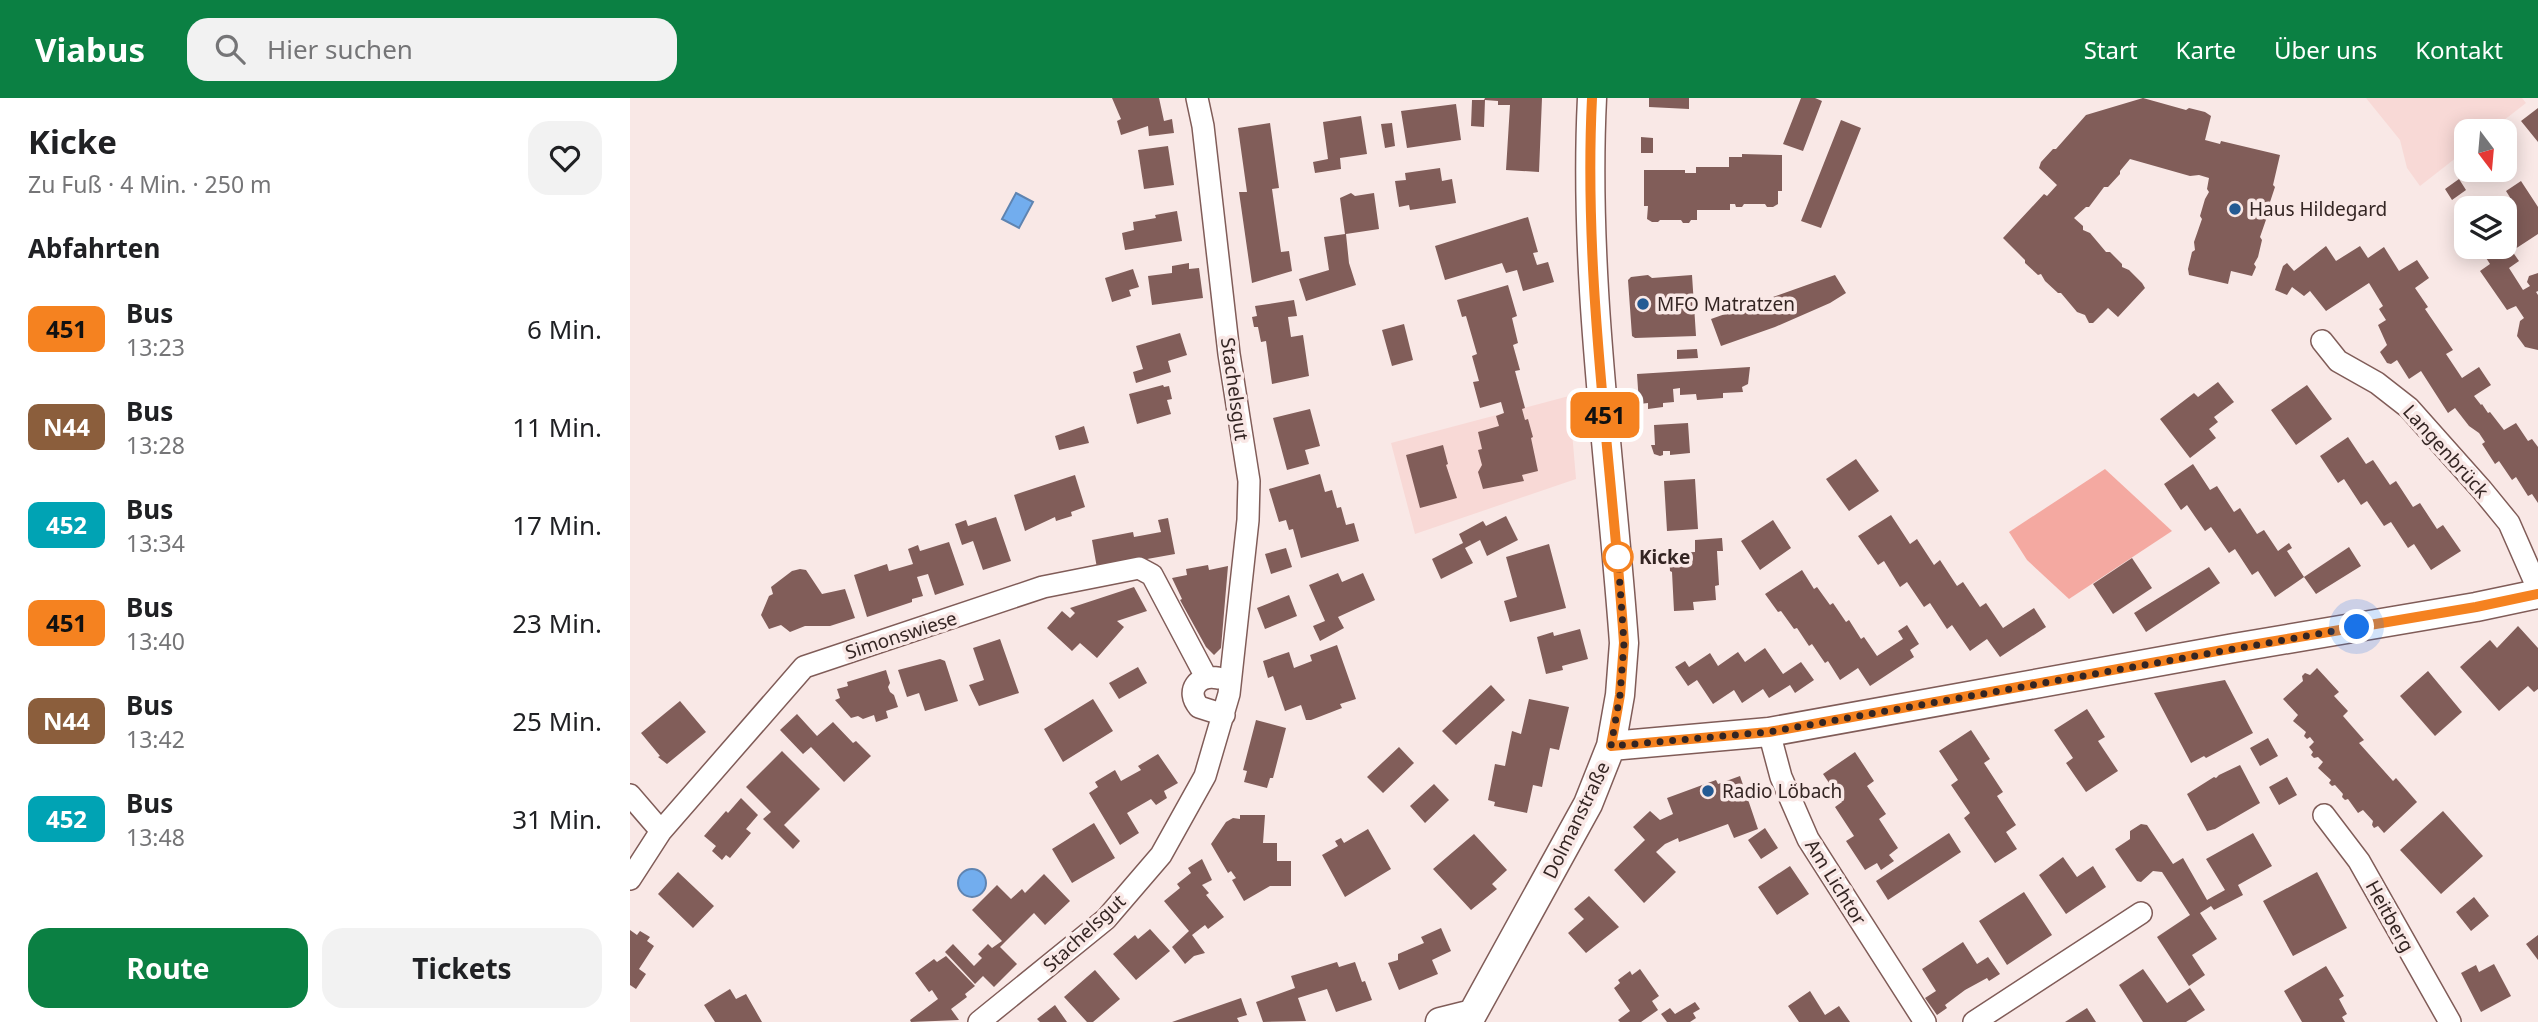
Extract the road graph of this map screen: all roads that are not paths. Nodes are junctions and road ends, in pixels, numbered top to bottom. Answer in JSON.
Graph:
{"nodes":[{"id":1,"x":1197,"y":98,"type":"edge"},
{"id":2,"x":1592,"y":98,"type":"edge"},
{"id":3,"x":2322,"y":341,"type":"dead end"},
{"id":4,"x":2538,"y":591,"type":"edge"},
{"id":5,"x":1206,"y":677,"type":"junction"},
{"id":6,"x":1230,"y":681,"type":"junction"},
{"id":7,"x":1224,"y":715,"type":"junction"},
{"id":8,"x":1769,"y":732,"type":"junction"},
{"id":9,"x":1611,"y":746,"type":"junction"},
{"id":10,"x":630,"y":795,"type":"edge"},
{"id":11,"x":2323,"y":815,"type":"dead end"},
{"id":12,"x":660,"y":831,"type":"junction"},
{"id":13,"x":630,"y":879,"type":"edge"},
{"id":14,"x":2141,"y":912,"type":"dead end"},
{"id":15,"x":1475,"y":1019,"type":"edge"},
{"id":16,"x":979,"y":1022,"type":"edge"},
{"id":17,"x":1440,"y":1022,"type":"edge"},
{"id":18,"x":1925,"y":1022,"type":"edge"},
{"id":19,"x":1974,"y":1022,"type":"edge"},
{"id":20,"x":2450,"y":1022,"type":"edge"}],
"edges":[{"from":1,"to":6,"type":"street","name":"Stachelsgut"},
{"from":2,"to":9,"type":"street","name":"Dolmanstraße"},
{"from":3,"to":4,"type":"street","name":"Langenbrück"},
{"from":4,"to":8,"type":"street"},
{"from":5,"to":6,"type":"street"},
{"from":5,"to":7,"type":"street"},
{"from":5,"to":12,"type":"street","name":"Simonswiese"},
{"from":6,"to":7,"type":"street","name":"Stachelsgut"},
{"from":7,"to":16,"type":"street","name":"Stachelsgut"},
{"from":8,"to":9,"type":"street"},
{"from":8,"to":18,"type":"street","name":"Am Lichtor"},
{"from":9,"to":15,"type":"street","name":"Dolmanstraße"},
{"from":10,"to":12,"type":"street"},
{"from":11,"to":20,"type":"street","name":"Heitberg"},
{"from":12,"to":13,"type":"street","name":"Simonswiese"},
{"from":14,"to":19,"type":"street"},
{"from":15,"to":17,"type":"street"}]}
